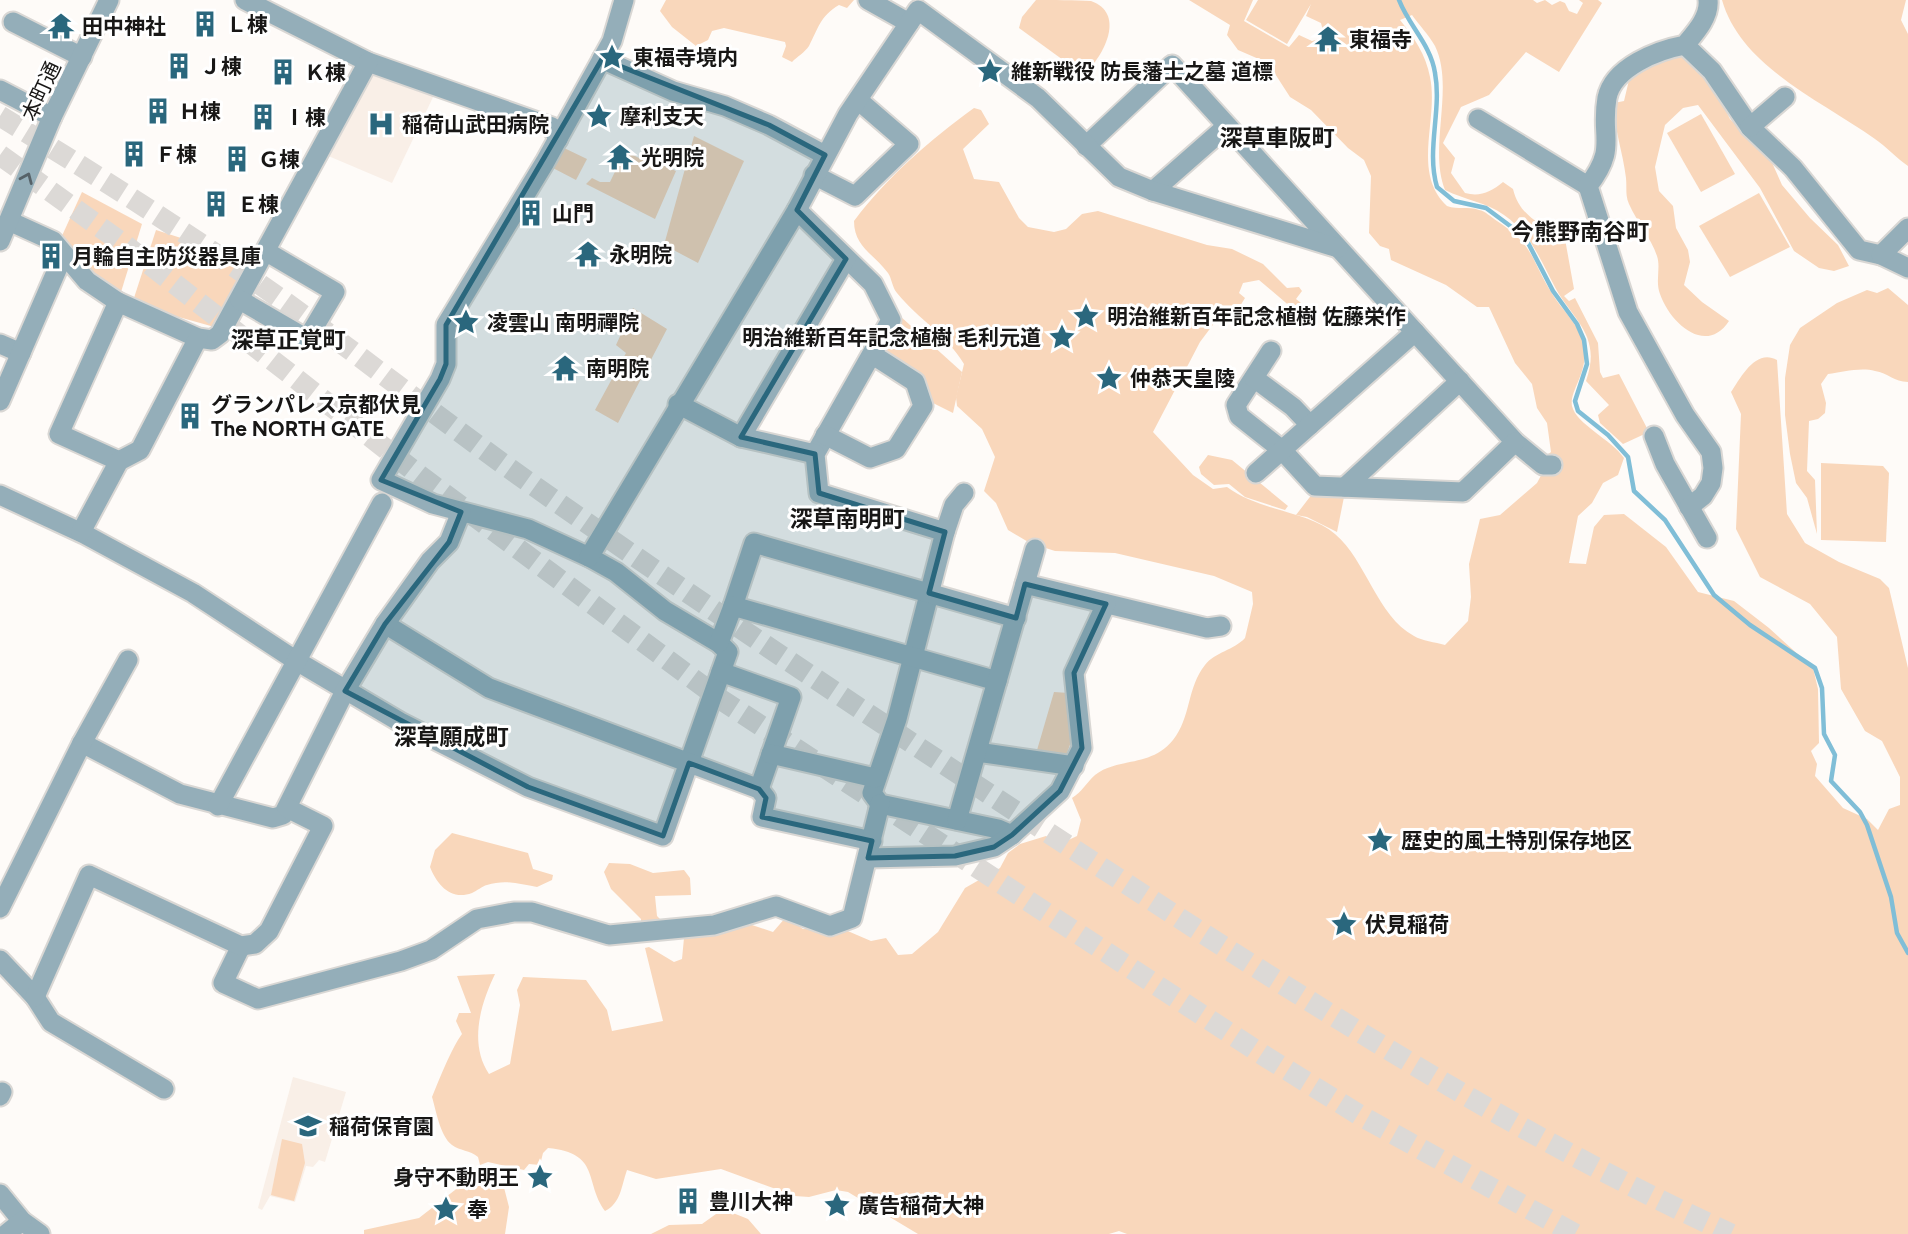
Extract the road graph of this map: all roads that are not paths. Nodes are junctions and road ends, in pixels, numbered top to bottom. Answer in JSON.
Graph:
{"nodes":[{"id":1,"x":109,"y":0,"type":"edge"},
{"id":2,"x":245,"y":0,"type":"edge"},
{"id":3,"x":624,"y":0,"type":"edge"},
{"id":4,"x":868,"y":0,"type":"edge"},
{"id":5,"x":1708,"y":0,"type":"edge"},
{"id":6,"x":13,"y":22,"type":"dead end"},
{"id":7,"x":909,"y":23,"type":"junction"},
{"id":8,"x":1685,"y":45,"type":"junction"},
{"id":9,"x":82,"y":57,"type":"junction"},
{"id":10,"x":602,"y":59,"type":"junction"},
{"id":11,"x":368,"y":62,"type":"junction"},
{"id":12,"x":0,"y":90,"type":"edge"},
{"id":13,"x":1785,"y":97,"type":"dead end"},
{"id":14,"x":858,"y":100,"type":"junction"},
{"id":15,"x":52,"y":117,"type":"junction"},
{"id":16,"x":1478,"y":119,"type":"dead end"},
{"id":17,"x":1227,"y":125,"type":"junction"},
{"id":18,"x":1750,"y":127,"type":"junction"},
{"id":19,"x":558,"y":139,"type":"junction"},
{"id":20,"x":1086,"y":146,"type":"junction"},
{"id":21,"x":825,"y":155,"type":"junction"},
{"id":22,"x":814,"y":175,"type":"junction"},
{"id":23,"x":1588,"y":186,"type":"junction"},
{"id":24,"x":1153,"y":191,"type":"junction"},
{"id":25,"x":797,"y":210,"type":"junction"},
{"id":26,"x":9,"y":221,"type":"junction"},
{"id":27,"x":1908,"y":228,"type":"edge"},
{"id":28,"x":0,"y":241,"type":"edge"},
{"id":29,"x":1338,"y":247,"type":"junction"},
{"id":30,"x":267,"y":252,"type":"junction"},
{"id":31,"x":1881,"y":255,"type":"junction"},
{"id":32,"x":63,"y":257,"type":"junction"},
{"id":33,"x":846,"y":259,"type":"junction"},
{"id":34,"x":1908,"y":268,"type":"edge"},
{"id":35,"x":240,"y":300,"type":"junction"},
{"id":36,"x":118,"y":302,"type":"junction"},
{"id":37,"x":1415,"y":332,"type":"junction"},
{"id":38,"x":205,"y":339,"type":"junction"},
{"id":39,"x":0,"y":344,"type":"edge"},
{"id":40,"x":1271,"y":351,"type":"dead end"},
{"id":41,"x":21,"y":353,"type":"junction"},
{"id":42,"x":873,"y":355,"type":"junction"},
{"id":43,"x":1254,"y":378,"type":"junction"},
{"id":44,"x":1460,"y":381,"type":"junction"},
{"id":45,"x":0,"y":401,"type":"edge"},
{"id":46,"x":678,"y":404,"type":"junction"},
{"id":47,"x":1310,"y":425,"type":"junction"},
{"id":48,"x":825,"y":435,"type":"junction"},
{"id":49,"x":1654,"y":436,"type":"dead end"},
{"id":50,"x":741,"y":437,"type":"junction"},
{"id":51,"x":1515,"y":442,"type":"junction"},
{"id":52,"x":1282,"y":450,"type":"junction"},
{"id":53,"x":815,"y":454,"type":"junction"},
{"id":54,"x":119,"y":461,"type":"junction"},
{"id":55,"x":1552,"y":465,"type":"dead end"},
{"id":56,"x":1256,"y":473,"type":"dead end"},
{"id":57,"x":1345,"y":487,"type":"junction"},
{"id":58,"x":964,"y":493,"type":"dead end"},
{"id":59,"x":0,"y":495,"type":"edge"},
{"id":60,"x":382,"y":503,"type":"dead end"},
{"id":61,"x":1689,"y":507,"type":"junction"},
{"id":62,"x":461,"y":512,"type":"junction"},
{"id":63,"x":81,"y":532,"type":"junction"},
{"id":64,"x":945,"y":532,"type":"junction"},
{"id":65,"x":1707,"y":538,"type":"dead end"},
{"id":66,"x":1035,"y":549,"type":"dead end"},
{"id":67,"x":589,"y":557,"type":"junction"},
{"id":68,"x":1026,"y":584,"type":"junction"},
{"id":69,"x":929,"y":593,"type":"junction"},
{"id":70,"x":1106,"y":604,"type":"junction"},
{"id":71,"x":733,"y":606,"type":"junction"},
{"id":72,"x":1016,"y":618,"type":"junction"},
{"id":73,"x":386,"y":624,"type":"junction"},
{"id":74,"x":1221,"y":626,"type":"dead end"},
{"id":75,"x":719,"y":643,"type":"junction"},
{"id":76,"x":911,"y":656,"type":"junction"},
{"id":77,"x":128,"y":660,"type":"dead end"},
{"id":78,"x":295,"y":660,"type":"junction"},
{"id":79,"x":721,"y":672,"type":"junction"},
{"id":80,"x":998,"y":681,"type":"junction"},
{"id":81,"x":345,"y":691,"type":"junction"},
{"id":82,"x":82,"y":743,"type":"junction"},
{"id":83,"x":977,"y":752,"type":"junction"},
{"id":84,"x":771,"y":754,"type":"junction"},
{"id":85,"x":689,"y":763,"type":"junction"},
{"id":86,"x":1074,"y":766,"type":"junction"},
{"id":87,"x":875,"y":778,"type":"junction"},
{"id":88,"x":759,"y":789,"type":"junction"},
{"id":89,"x":880,"y":804,"type":"junction"},
{"id":90,"x":218,"y":806,"type":"junction"},
{"id":91,"x":287,"y":808,"type":"junction"},
{"id":92,"x":957,"y":820,"type":"junction"},
{"id":93,"x":1012,"y":835,"type":"junction"},
{"id":94,"x":870,"y":850,"type":"junction"},
{"id":95,"x":0,"y":908,"type":"edge"},
{"id":96,"x":241,"y":946,"type":"junction"},
{"id":97,"x":1,"y":962,"type":"edge"},
{"id":98,"x":35,"y":997,"type":"junction"},
{"id":99,"x":164,"y":1089,"type":"dead end"},
{"id":100,"x":0,"y":1194,"type":"edge"},
{"id":101,"x":22,"y":1221,"type":"junction"},
{"id":102,"x":6,"y":1234,"type":"edge"},
{"id":103,"x":40,"y":1234,"type":"edge"}],
"edges":[{"from":1,"to":9,"type":"street","name":"本町通"},
{"from":2,"to":11,"type":"street"},
{"from":3,"to":10,"type":"street"},
{"from":4,"to":7,"type":"street"},
{"from":5,"to":8,"type":"street"},
{"from":6,"to":9,"type":"street"},
{"from":7,"to":14,"type":"street"},
{"from":7,"to":20,"type":"street"},
{"from":8,"to":18,"type":"street"},
{"from":8,"to":23,"type":"street"},
{"from":9,"to":15,"type":"street","name":"本町通"},
{"from":10,"to":19,"type":"street"},
{"from":10,"to":21,"type":"street"},
{"from":11,"to":19,"type":"street"},
{"from":11,"to":30,"type":"street"},
{"from":12,"to":15,"type":"street"},
{"from":13,"to":18,"type":"street"},
{"from":14,"to":21,"type":"street"},
{"from":14,"to":22,"type":"street"},
{"from":26,"to":15,"type":"street","name":"本町通","one_way":true},
{"from":16,"to":23,"type":"street"},
{"from":17,"to":20,"type":"street"},
{"from":17,"to":24,"type":"street"},
{"from":17,"to":29,"type":"street"},
{"from":18,"to":31,"type":"street"},
{"from":19,"to":62,"type":"street"},
{"from":20,"to":24,"type":"street"},
{"from":21,"to":22,"type":"street"},
{"from":22,"to":25,"type":"street"},
{"from":23,"to":61,"type":"street"},
{"from":24,"to":29,"type":"street"},
{"from":25,"to":33,"type":"street"},
{"from":25,"to":46,"type":"street"},
{"from":26,"to":28,"type":"street","name":"本町通"},
{"from":26,"to":32,"type":"street"},
{"from":27,"to":31,"type":"street"},
{"from":29,"to":37,"type":"street"},
{"from":30,"to":35,"type":"street"},
{"from":30,"to":35,"type":"street"},
{"from":31,"to":34,"type":"street"},
{"from":32,"to":36,"type":"street"},
{"from":32,"to":41,"type":"street"},
{"from":33,"to":42,"type":"street"},
{"from":33,"to":50,"type":"street"},
{"from":35,"to":38,"type":"street"},
{"from":36,"to":38,"type":"street"},
{"from":36,"to":54,"type":"street"},
{"from":37,"to":44,"type":"street"},
{"from":37,"to":47,"type":"street"},
{"from":38,"to":54,"type":"street"},
{"from":39,"to":41,"type":"street"},
{"from":40,"to":43,"type":"street"},
{"from":41,"to":45,"type":"street"},
{"from":42,"to":48,"type":"street"},
{"from":42,"to":48,"type":"street"},
{"from":43,"to":47,"type":"street"},
{"from":43,"to":52,"type":"street"},
{"from":44,"to":51,"type":"street"},
{"from":44,"to":57,"type":"street"},
{"from":46,"to":50,"type":"street"},
{"from":46,"to":67,"type":"street"},
{"from":47,"to":52,"type":"street"},
{"from":48,"to":53,"type":"street"},
{"from":49,"to":61,"type":"street"},
{"from":50,"to":53,"type":"street"},
{"from":51,"to":55,"type":"street"},
{"from":51,"to":57,"type":"street"},
{"from":52,"to":56,"type":"street"},
{"from":52,"to":57,"type":"street"},
{"from":53,"to":64,"type":"street"},
{"from":54,"to":63,"type":"street"},
{"from":58,"to":64,"type":"street"},
{"from":59,"to":63,"type":"street"},
{"from":60,"to":78,"type":"street"},
{"from":61,"to":65,"type":"street"},
{"from":62,"to":67,"type":"street"},
{"from":62,"to":73,"type":"street"},
{"from":63,"to":78,"type":"street"},
{"from":64,"to":69,"type":"street"},
{"from":66,"to":68,"type":"street"},
{"from":67,"to":75,"type":"street"},
{"from":68,"to":70,"type":"street"},
{"from":68,"to":72,"type":"street"},
{"from":69,"to":71,"type":"street"},
{"from":69,"to":72,"type":"street"},
{"from":69,"to":76,"type":"street"},
{"from":70,"to":74,"type":"street"},
{"from":70,"to":86,"type":"street"},
{"from":71,"to":75,"type":"street"},
{"from":71,"to":76,"type":"street"},
{"from":72,"to":80,"type":"street"},
{"from":73,"to":81,"type":"street"},
{"from":73,"to":85,"type":"street"},
{"from":75,"to":79,"type":"street"},
{"from":76,"to":80,"type":"street"},
{"from":76,"to":87,"type":"street"},
{"from":77,"to":82,"type":"street"},
{"from":78,"to":81,"type":"street"},
{"from":78,"to":90,"type":"street"},
{"from":79,"to":84,"type":"street"},
{"from":79,"to":85,"type":"street"},
{"from":80,"to":83,"type":"street"},
{"from":81,"to":85,"type":"street"},
{"from":81,"to":91,"type":"street"},
{"from":82,"to":90,"type":"street"},
{"from":82,"to":95,"type":"street"},
{"from":83,"to":86,"type":"street"},
{"from":83,"to":92,"type":"street"},
{"from":84,"to":87,"type":"street"},
{"from":84,"to":88,"type":"street"},
{"from":85,"to":88,"type":"street"},
{"from":86,"to":93,"type":"street"},
{"from":87,"to":89,"type":"street"},
{"from":88,"to":94,"type":"street"},
{"from":89,"to":92,"type":"street"},
{"from":89,"to":94,"type":"street"},
{"from":90,"to":91,"type":"street"},
{"from":91,"to":96,"type":"street"},
{"from":92,"to":93,"type":"street"},
{"from":93,"to":94,"type":"street"},
{"from":94,"to":96,"type":"street"},
{"from":96,"to":98,"type":"street"},
{"from":97,"to":98,"type":"street"},
{"from":98,"to":99,"type":"street"},
{"from":100,"to":101,"type":"street"},
{"from":101,"to":102,"type":"street"},
{"from":101,"to":103,"type":"street"}]}
